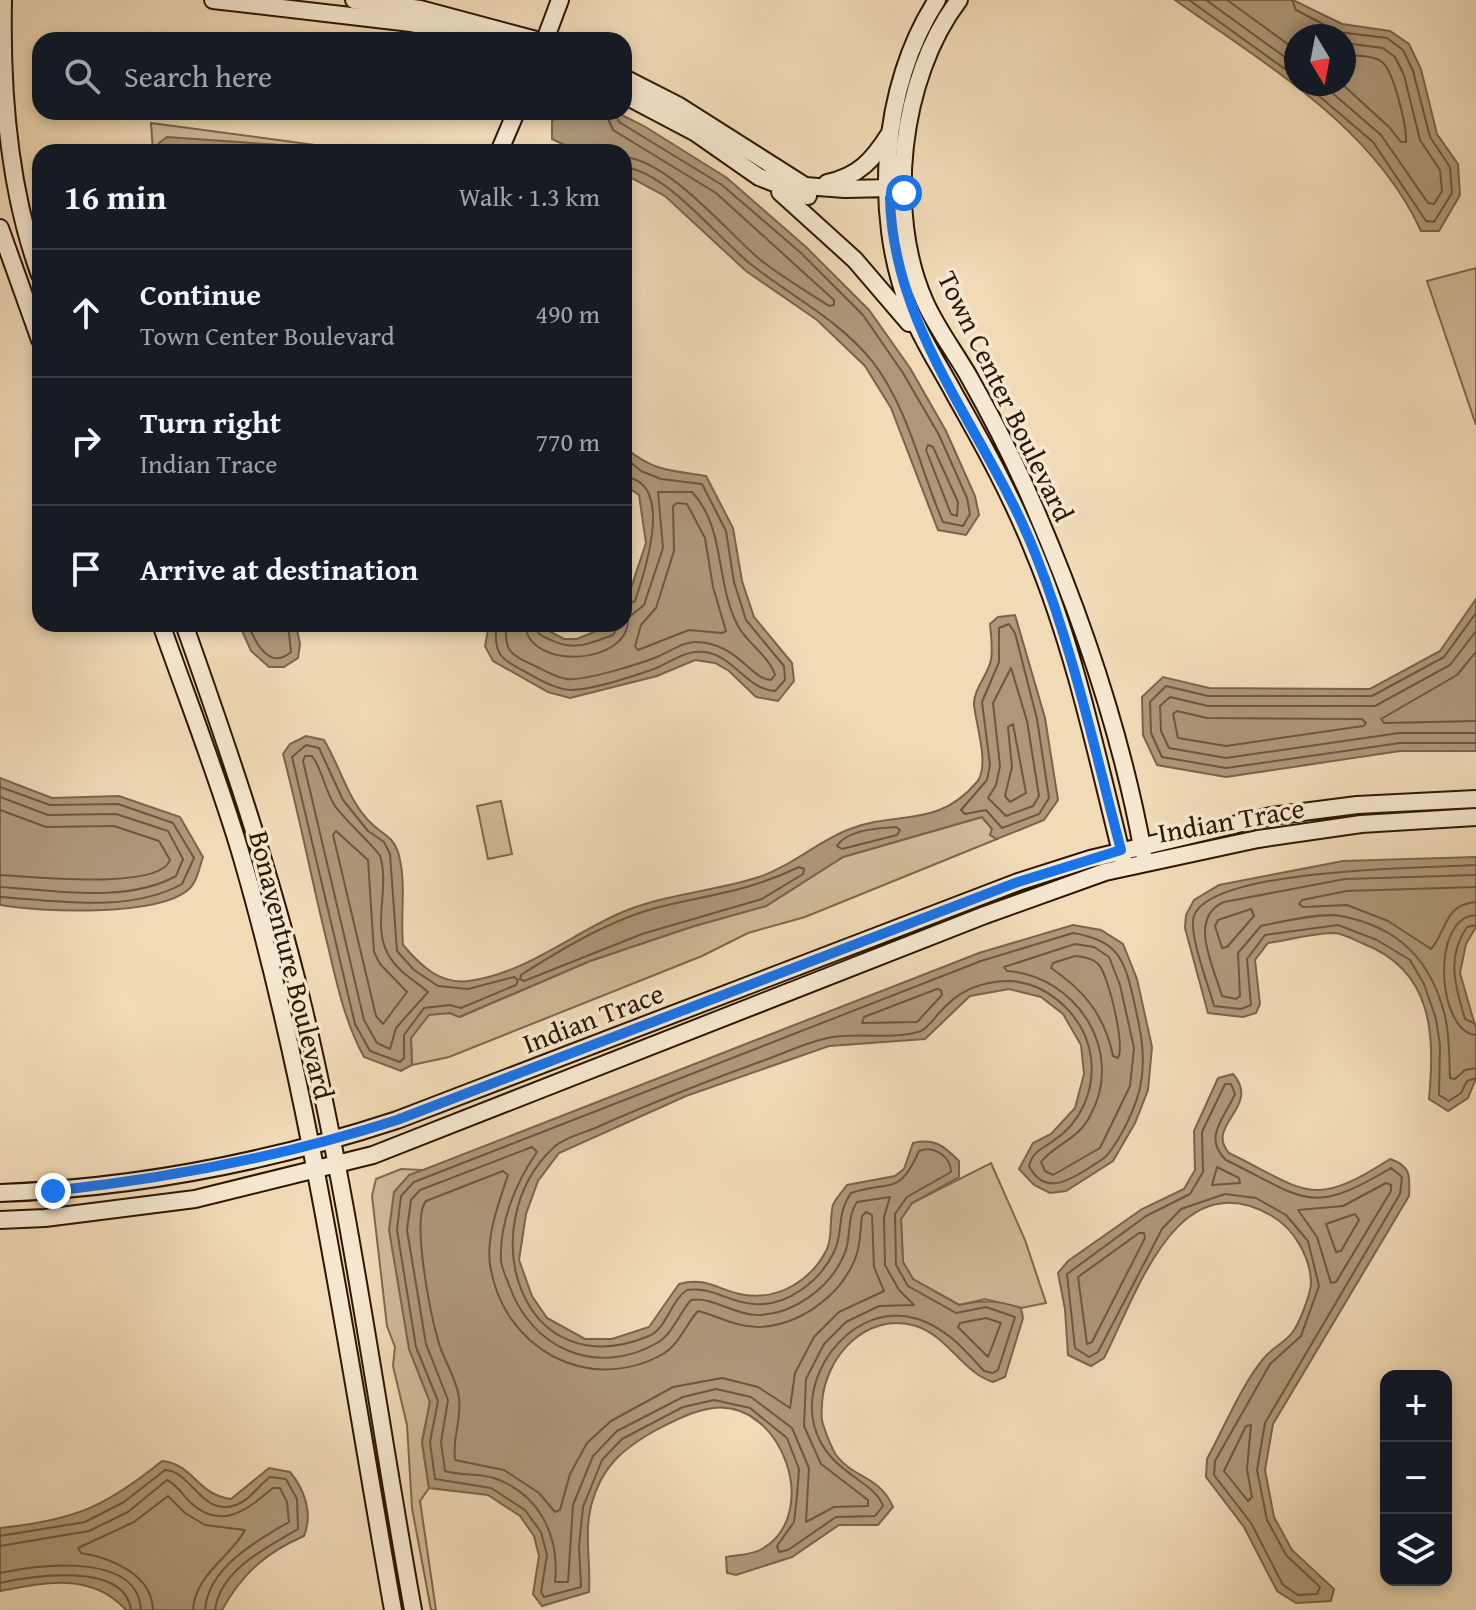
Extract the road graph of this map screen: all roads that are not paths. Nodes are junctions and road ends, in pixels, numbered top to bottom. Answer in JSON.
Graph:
{"nodes":[{"id":1,"x":3,"y":0,"type":"edge"},
{"id":2,"x":213,"y":0,"type":"edge"},
{"id":3,"x":354,"y":0,"type":"edge"},
{"id":4,"x":560,"y":0,"type":"edge"},
{"id":5,"x":937,"y":0,"type":"edge"},
{"id":6,"x":959,"y":0,"type":"edge"},
{"id":7,"x":450,"y":32,"type":"edge"},
{"id":8,"x":506,"y":32,"type":"edge"},
{"id":9,"x":548,"y":32,"type":"edge"},
{"id":10,"x":632,"y":82,"type":"edge"},
{"id":11,"x":632,"y":99,"type":"edge"},
{"id":12,"x":513,"y":120,"type":"edge"},
{"id":13,"x":891,"y":132,"type":"junction"},
{"id":14,"x":502,"y":144,"type":"edge"},
{"id":15,"x":759,"y":177,"type":"junction"},
{"id":16,"x":805,"y":186,"type":"junction"},
{"id":17,"x":894,"y":193,"type":"junction"},
{"id":18,"x":0,"y":228,"type":"edge"},
{"id":19,"x":32,"y":247,"type":"edge"},
{"id":20,"x":32,"y":318,"type":"edge"},
{"id":21,"x":925,"y":343,"type":"junction"},
{"id":22,"x":164,"y":632,"type":"edge"},
{"id":23,"x":187,"y":632,"type":"edge"},
{"id":24,"x":1476,"y":799,"type":"edge"},
{"id":25,"x":1476,"y":817,"type":"edge"},
{"id":26,"x":1141,"y":844,"type":"junction"},
{"id":27,"x":1121,"y":850,"type":"junction"},
{"id":28,"x":1144,"y":862,"type":"junction"},
{"id":29,"x":1125,"y":867,"type":"junction"},
{"id":30,"x":331,"y":1141,"type":"junction"},
{"id":31,"x":310,"y":1147,"type":"junction"},
{"id":32,"x":335,"y":1165,"type":"junction"},
{"id":33,"x":314,"y":1171,"type":"junction"},
{"id":34,"x":0,"y":1193,"type":"edge"},
{"id":35,"x":0,"y":1220,"type":"edge"},
{"id":36,"x":393,"y":1610,"type":"edge"},
{"id":37,"x":413,"y":1610,"type":"edge"}],
"edges":[{"from":1,"to":19,"type":"main road"},
{"from":2,"to":7,"type":"main road"},
{"from":3,"to":8,"type":"main road"},
{"from":4,"to":9,"type":"main road"},
{"from":5,"to":13,"type":"main road","name":"Town Center Boulevard"},
{"from":6,"to":17,"type":"main road","name":"Town Center Boulevard"},
{"from":10,"to":16,"type":"main road"},
{"from":11,"to":15,"type":"main road"},
{"from":12,"to":14,"type":"main road"},
{"from":13,"to":16,"type":"main road"},
{"from":13,"to":17,"type":"main road","name":"Town Center Boulevard"},
{"from":15,"to":17,"type":"main road"},
{"from":15,"to":21,"type":"main road"},
{"from":16,"to":17,"type":"main road"},
{"from":17,"to":21,"type":"main road","name":"Town Center Boulevard"},
{"from":17,"to":26,"type":"main road","name":"Town Center Boulevard"},
{"from":18,"to":20,"type":"main road"},
{"from":21,"to":27,"type":"main road","name":"Town Center Boulevard"},
{"from":22,"to":31,"type":"main road","name":"Bonaventure Boulevard"},
{"from":23,"to":30,"type":"main road","name":"Bonaventure Boulevard"},
{"from":24,"to":26,"type":"main road","name":"Indian Trace"},
{"from":25,"to":28,"type":"main road","name":"Indian Trace"},
{"from":26,"to":27,"type":"main road","name":"Indian Trace"},
{"from":26,"to":28,"type":"main road","name":"Town Center Boulevard"},
{"from":27,"to":29,"type":"main road","name":"Town Center Boulevard"},
{"from":27,"to":30,"type":"main road","name":"Indian Trace"},
{"from":28,"to":29,"type":"main road","name":"Indian Trace"},
{"from":29,"to":32,"type":"main road","name":"Indian Trace"},
{"from":30,"to":31,"type":"main road","name":"Indian Trace"},
{"from":30,"to":32,"type":"main road","name":"Bonaventure Boulevard"},
{"from":31,"to":33,"type":"main road","name":"Bonaventure Boulevard"},
{"from":31,"to":34,"type":"main road","name":"Indian Trace"},
{"from":32,"to":33,"type":"main road","name":"Indian Trace"},
{"from":32,"to":37,"type":"main road","name":"Bonaventure Boulevard"},
{"from":33,"to":35,"type":"main road","name":"Indian Trace"},
{"from":33,"to":36,"type":"main road","name":"Bonaventure Boulevard"}]}
